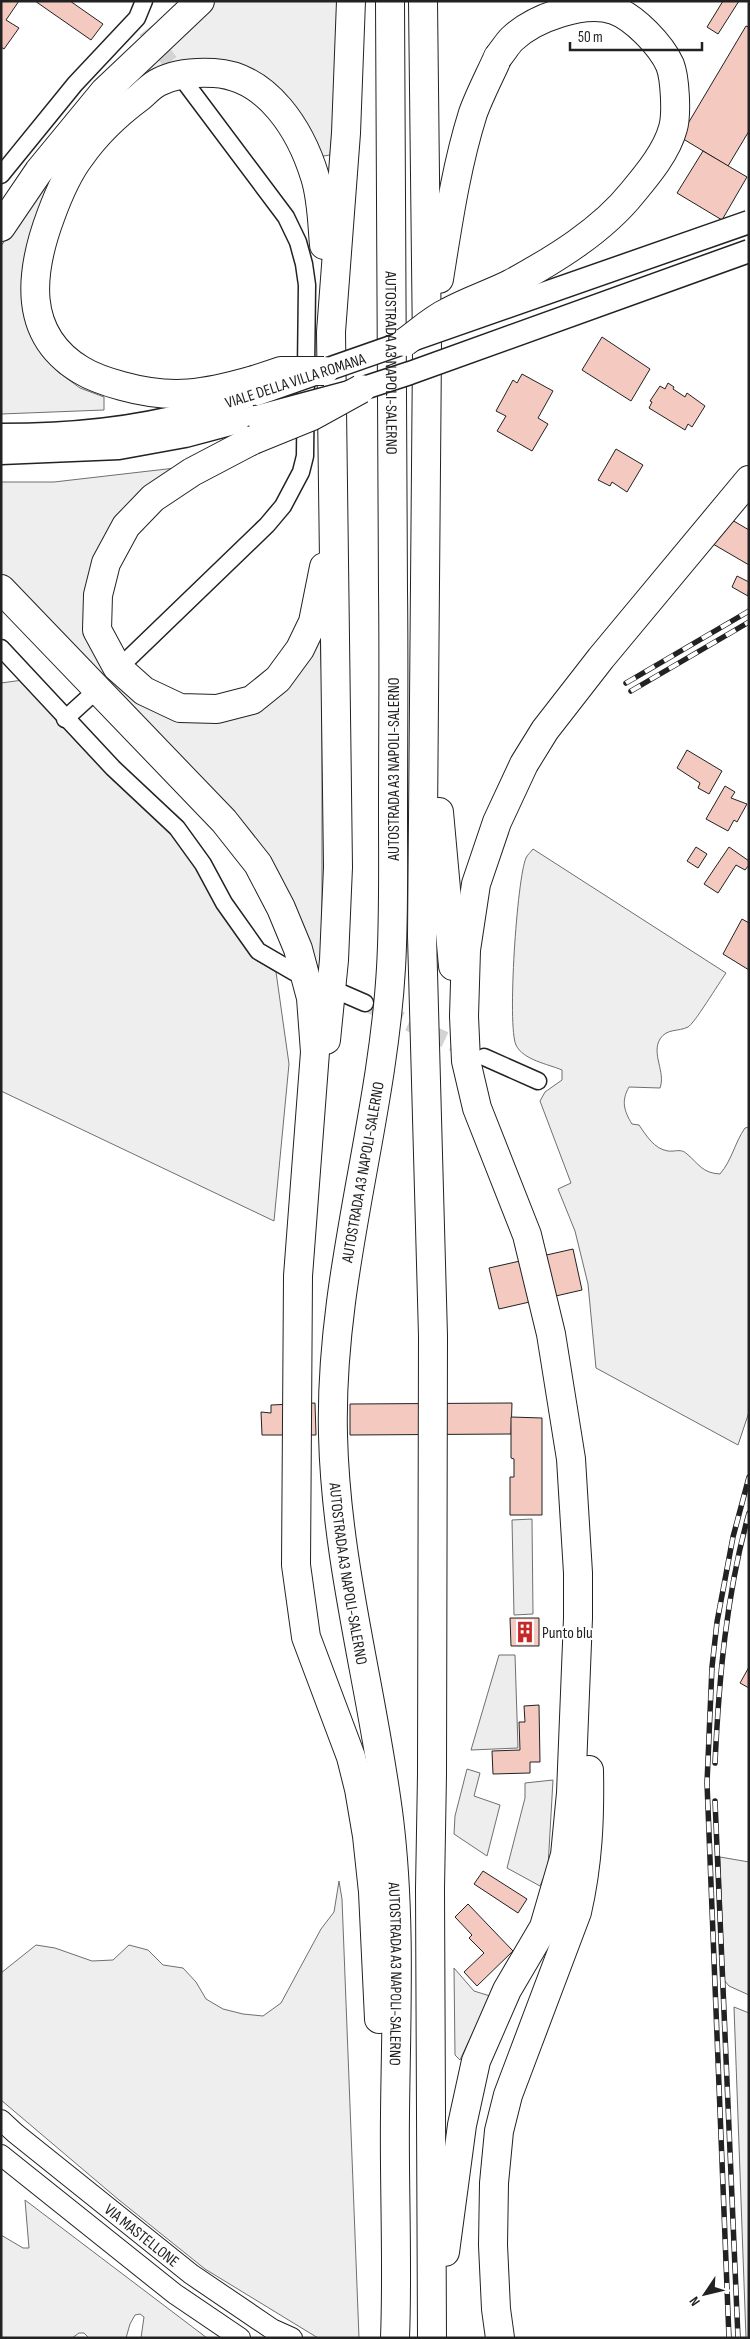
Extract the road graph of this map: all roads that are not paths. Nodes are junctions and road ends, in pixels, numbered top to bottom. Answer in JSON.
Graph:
{"nodes":[{"id":1,"x":144,"y":1,"type":"edge"},
{"id":2,"x":200,"y":1,"type":"edge"},
{"id":3,"x":350,"y":1,"type":"edge"},
{"id":4,"x":390,"y":1,"type":"edge"},
{"id":5,"x":423,"y":1,"type":"edge"},
{"id":6,"x":187,"y":85,"type":"tunnel mouth"},
{"id":7,"x":1,"y":175,"type":"edge"},
{"id":8,"x":749,"y":222,"type":"edge"},
{"id":9,"x":1,"y":227,"type":"edge"},
{"id":10,"x":749,"y":251,"type":"edge"},
{"id":11,"x":331,"y":332,"type":"junction"},
{"id":12,"x":416,"y":346,"type":"junction"},
{"id":13,"x":324,"y":371,"type":"joint"},
{"id":14,"x":255,"y":387,"type":"junction"},
{"id":15,"x":361,"y":389,"type":"joint"},
{"id":16,"x":255,"y":428,"type":"junction"},
{"id":17,"x":1,"y":435,"type":"edge"},
{"id":18,"x":1,"y":453,"type":"edge"},
{"id":19,"x":749,"y":480,"type":"edge"},
{"id":20,"x":335,"y":517,"type":"junction"},
{"id":21,"x":1,"y":589,"type":"edge"},
{"id":22,"x":425,"y":628,"type":"junction"},
{"id":23,"x":1,"y":648,"type":"edge"},
{"id":24,"x":126,"y":661,"type":"dead end"},
{"id":25,"x":88,"y":698,"type":"dead end"},
{"id":26,"x":66,"y":719,"type":"junction"},
{"id":27,"x":294,"y":972,"type":"dead end"},
{"id":28,"x":342,"y":993,"type":"dead end"},
{"id":29,"x":364,"y":1003,"type":"tunnel mouth"},
{"id":30,"x":475,"y":1059,"type":"junction"},
{"id":31,"x":538,"y":1081,"type":"dead end"},
{"id":32,"x":307,"y":1175,"type":"junction"},
{"id":33,"x":578,"y":1618,"type":"junction"},
{"id":34,"x":8,"y":2126,"type":"edge"},
{"id":35,"x":395,"y":2138,"type":"junction"},
{"id":36,"x":1,"y":2154,"type":"edge"},
{"id":37,"x":240,"y":2338,"type":"edge"},
{"id":38,"x":292,"y":2338,"type":"edge"},
{"id":39,"x":395,"y":2338,"type":"edge"},
{"id":40,"x":433,"y":2338,"type":"edge"},
{"id":41,"x":500,"y":2338,"type":"edge"}],
"edges":[{"from":1,"to":7,"type":"street"},
{"from":2,"to":9,"type":"highway"},
{"from":3,"to":11,"type":"highway"},
{"from":4,"to":35,"type":"highway","name":"AUTOSTRADA A3 NAPOLI-SALERNO"},
{"from":5,"to":12,"type":"highway","name":"AUTOSTRADA A3 NAPOLI-SALERNO"},
{"from":6,"to":24,"type":"street"},
{"from":8,"to":12,"type":"main road","name":"VIALE DELLA VILLA ROMANA","bridge":true},
{"from":10,"to":15,"type":"main road","name":"VIALE DELLA VILLA ROMANA","bridge":true},
{"from":11,"to":14,"type":"highway"},
{"from":11,"to":20,"type":"highway"},
{"from":12,"to":12,"type":"highway","bridge":true},
{"from":12,"to":13,"type":"main road","name":"VIALE DELLA VILLA ROMANA","bridge":true},
{"from":12,"to":22,"type":"highway","name":"AUTOSTRADA A3 NAPOLI-SALERNO"},
{"from":13,"to":14,"type":"highway","bridge":true},
{"from":14,"to":17,"type":"main road","name":"VIALE DELLA VILLA ROMANA"},
{"from":15,"to":16,"type":"highway","bridge":true},
{"from":16,"to":18,"type":"main road","name":"VIALE DELLA VILLA ROMANA"},
{"from":16,"to":20,"type":"highway"},
{"from":19,"to":30,"type":"highway"},
{"from":20,"to":32,"type":"highway"},
{"from":21,"to":32,"type":"highway"},
{"from":22,"to":30,"type":"highway"},
{"from":22,"to":40,"type":"highway","name":"AUTOSTRADA A3 NAPOLI-SALERNO"},
{"from":23,"to":26,"type":"street"},
{"from":25,"to":26,"type":"street"},
{"from":26,"to":27,"type":"street"},
{"from":28,"to":29,"type":"street"},
{"from":30,"to":31,"type":"street"},
{"from":30,"to":33,"type":"highway"},
{"from":32,"to":35,"type":"highway"},
{"from":33,"to":40,"type":"highway"},
{"from":33,"to":41,"type":"highway"},
{"from":34,"to":36,"type":"street"},
{"from":34,"to":38,"type":"street","name":"VIA MASTELLONE"},
{"from":35,"to":39,"type":"highway","name":"AUTOSTRADA A3 NAPOLI-SALERNO"},
{"from":36,"to":37,"type":"street","name":"VIA MASTELLONE"}]}
